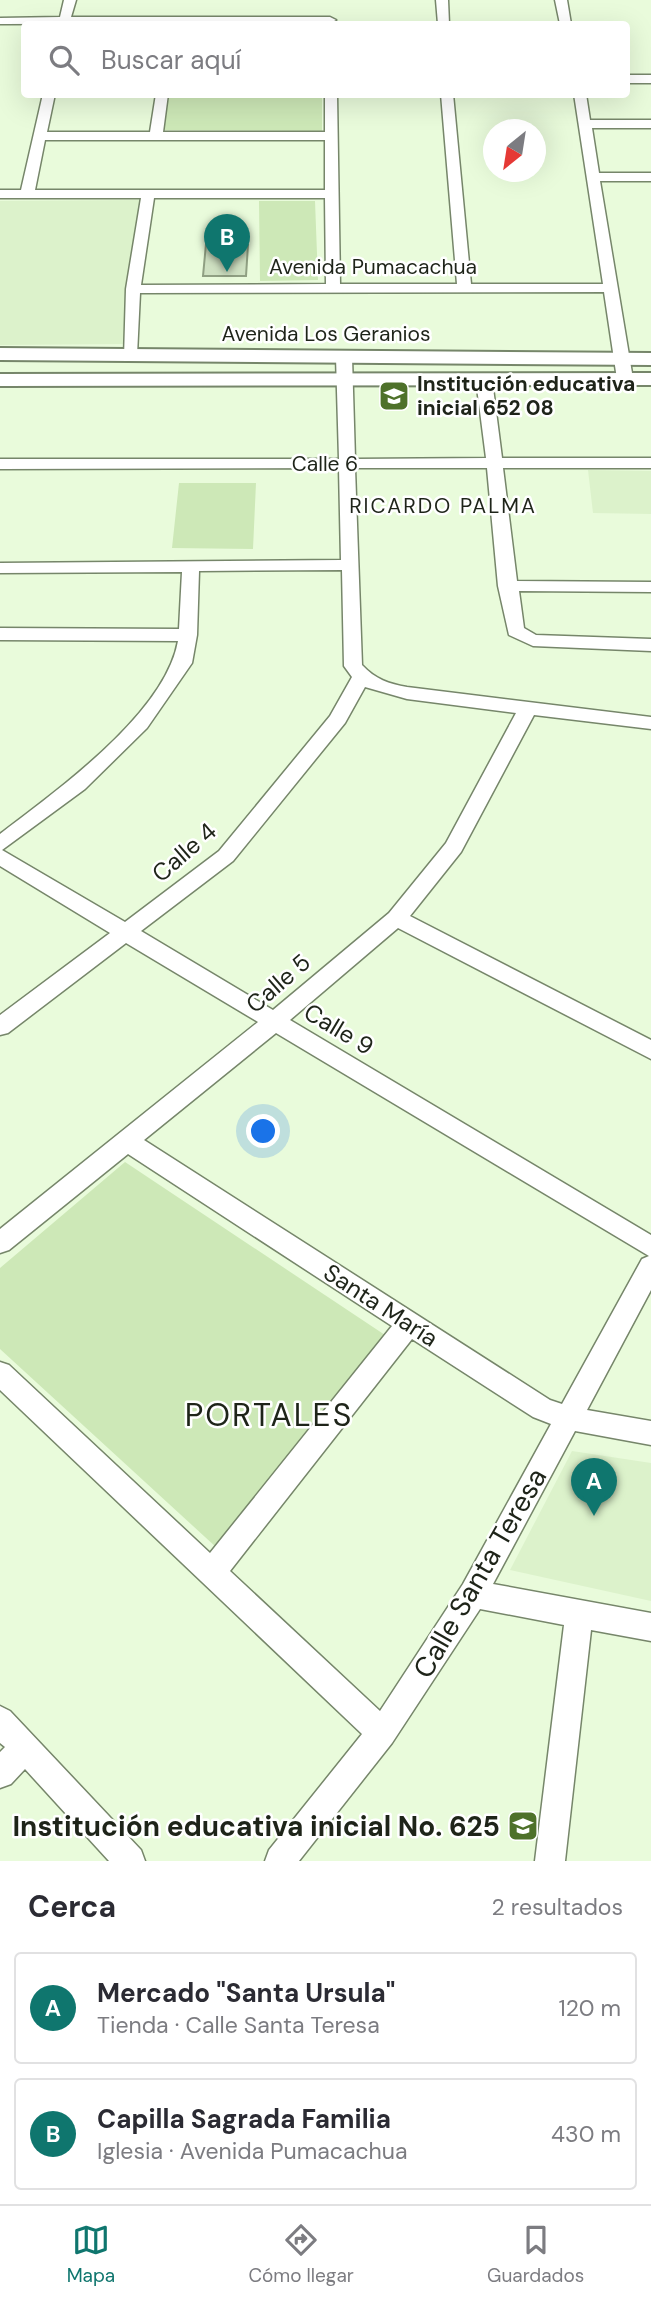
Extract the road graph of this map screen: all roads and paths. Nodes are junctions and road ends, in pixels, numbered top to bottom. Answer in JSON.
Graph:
{"nodes":[{"id":1,"x":70,"y":0,"type":"edge"},
{"id":2,"x":442,"y":0,"type":"edge"},
{"id":3,"x":561,"y":0,"type":"edge"},
{"id":4,"x":330,"y":18,"type":"edge"},
{"id":5,"x":0,"y":21,"type":"edge"},
{"id":6,"x":65,"y":21,"type":"edge"},
{"id":7,"x":236,"y":21,"type":"edge"},
{"id":8,"x":444,"y":21,"type":"edge"},
{"id":9,"x":565,"y":21,"type":"edge"},
{"id":10,"x":21,"y":22,"type":"edge"},
{"id":11,"x":630,"y":79,"type":"edge"},
{"id":12,"x":651,"y":79,"type":"edge"},
{"id":13,"x":48,"y":98,"type":"edge"},
{"id":14,"x":161,"y":98,"type":"edge"},
{"id":15,"x":331,"y":98,"type":"edge"},
{"id":16,"x":447,"y":98,"type":"edge"},
{"id":17,"x":581,"y":98,"type":"edge"},
{"id":18,"x":587,"y":124,"type":"junction"},
{"id":19,"x":651,"y":124,"type":"edge"},
{"id":20,"x":40,"y":136,"type":"junction"},
{"id":21,"x":156,"y":136,"type":"junction"},
{"id":22,"x":331,"y":136,"type":"junction"},
{"id":23,"x":595,"y":177,"type":"junction"},
{"id":24,"x":651,"y":177,"type":"edge"},
{"id":25,"x":0,"y":194,"type":"edge"},
{"id":26,"x":27,"y":194,"type":"junction"},
{"id":27,"x":148,"y":194,"type":"junction"},
{"id":28,"x":332,"y":194,"type":"junction"},
{"id":29,"x":333,"y":288,"type":"junction"},
{"id":30,"x":464,"y":288,"type":"junction"},
{"id":31,"x":613,"y":288,"type":"junction"},
{"id":32,"x":133,"y":289,"type":"junction"},
{"id":33,"x":0,"y":354,"type":"edge"},
{"id":34,"x":129,"y":355,"type":"junction"},
{"id":35,"x":344,"y":357,"type":"junction"},
{"id":36,"x":623,"y":359,"type":"junction"},
{"id":37,"x":651,"y":359,"type":"edge"},
{"id":38,"x":625,"y":379,"type":"junction"},
{"id":39,"x":651,"y":379,"type":"edge"},
{"id":40,"x":0,"y":380,"type":"edge"},
{"id":41,"x":344,"y":380,"type":"junction"},
{"id":42,"x":484,"y":380,"type":"junction"},
{"id":43,"x":651,"y":463,"type":"edge"},
{"id":44,"x":0,"y":464,"type":"edge"},
{"id":45,"x":345,"y":464,"type":"junction"},
{"id":46,"x":496,"y":464,"type":"junction"},
{"id":47,"x":349,"y":565,"type":"junction"},
{"id":48,"x":191,"y":566,"type":"junction"},
{"id":49,"x":0,"y":568,"type":"edge"},
{"id":50,"x":507,"y":586,"type":"junction"},
{"id":51,"x":651,"y":587,"type":"edge"},
{"id":52,"x":188,"y":635,"type":"junction"},
{"id":53,"x":4,"y":637,"type":"edge"},
{"id":54,"x":651,"y":645,"type":"edge"},
{"id":55,"x":361,"y":677,"type":"junction"},
{"id":56,"x":528,"y":708,"type":"junction"},
{"id":57,"x":651,"y":723,"type":"edge"},
{"id":58,"x":0,"y":844,"type":"edge"},
{"id":59,"x":0,"y":857,"type":"edge"},
{"id":60,"x":396,"y":918,"type":"junction"},
{"id":61,"x":126,"y":933,"type":"junction"},
{"id":62,"x":273,"y":1020,"type":"junction"},
{"id":63,"x":0,"y":1027,"type":"edge"},
{"id":64,"x":651,"y":1050,"type":"edge"},
{"id":65,"x":125,"y":1140,"type":"junction"},
{"id":66,"x":0,"y":1243,"type":"edge"},
{"id":67,"x":651,"y":1247,"type":"edge"},
{"id":68,"x":651,"y":1266,"type":"edge"},
{"id":69,"x":410,"y":1322,"type":"junction"},
{"id":70,"x":0,"y":1373,"type":"edge"},
{"id":71,"x":568,"y":1418,"type":"junction"},
{"id":72,"x":651,"y":1433,"type":"edge"},
{"id":73,"x":211,"y":1573,"type":"junction"},
{"id":74,"x":473,"y":1594,"type":"junction"},
{"id":75,"x":579,"y":1614,"type":"junction"},
{"id":76,"x":651,"y":1627,"type":"edge"},
{"id":77,"x":0,"y":1721,"type":"edge"},
{"id":78,"x":382,"y":1733,"type":"junction"},
{"id":79,"x":24,"y":1749,"type":"junction"},
{"id":80,"x":0,"y":1773,"type":"edge"},
{"id":81,"x":130,"y":1861,"type":"edge"},
{"id":82,"x":280,"y":1861,"type":"edge"},
{"id":83,"x":550,"y":1861,"type":"edge"}],
"edges":[{"from":1,"to":6,"type":"street"},
{"from":2,"to":8,"type":"street"},
{"from":3,"to":9,"type":"street"},
{"from":4,"to":7,"type":"street"},
{"from":5,"to":10,"type":"street"},
{"from":11,"to":12,"type":"street"},
{"from":13,"to":20,"type":"street"},
{"from":14,"to":21,"type":"street"},
{"from":15,"to":22,"type":"street"},
{"from":16,"to":30,"type":"street"},
{"from":17,"to":18,"type":"street"},
{"from":18,"to":19,"type":"street"},
{"from":18,"to":23,"type":"street"},
{"from":20,"to":21,"type":"street"},
{"from":20,"to":26,"type":"street"},
{"from":21,"to":22,"type":"street"},
{"from":22,"to":28,"type":"street"},
{"from":23,"to":24,"type":"street"},
{"from":23,"to":31,"type":"street"},
{"from":25,"to":26,"type":"street"},
{"from":26,"to":27,"type":"street"},
{"from":27,"to":28,"type":"street"},
{"from":27,"to":32,"type":"street"},
{"from":28,"to":29,"type":"street"},
{"from":29,"to":30,"type":"street","name":"Avenida Pumacachua"},
{"from":29,"to":32,"type":"street","name":"Avenida Pumacachua"},
{"from":30,"to":31,"type":"street","name":"Avenida Pumacachua"},
{"from":31,"to":36,"type":"street"},
{"from":32,"to":34,"type":"street"},
{"from":33,"to":34,"type":"street","name":"Avenida Los Geranios"},
{"from":34,"to":35,"type":"street","name":"Avenida Los Geranios"},
{"from":35,"to":36,"type":"street","name":"Avenida Los Geranios"},
{"from":35,"to":41,"type":"street"},
{"from":36,"to":37,"type":"street","name":"Avenida Los Geranios"},
{"from":36,"to":38,"type":"street"},
{"from":38,"to":39,"type":"street","name":"Avenida Los Geranios"},
{"from":38,"to":42,"type":"street","name":"Avenida Los Geranios"},
{"from":40,"to":41,"type":"street","name":"Avenida Los Geranios"},
{"from":41,"to":42,"type":"street","name":"Avenida Los Geranios"},
{"from":41,"to":45,"type":"street"},
{"from":42,"to":46,"type":"street"},
{"from":43,"to":46,"type":"street","name":"Calle 6"},
{"from":44,"to":45,"type":"street","name":"Calle 6"},
{"from":45,"to":46,"type":"street","name":"Calle 6"},
{"from":45,"to":47,"type":"street"},
{"from":46,"to":50,"type":"street"},
{"from":47,"to":48,"type":"street"},
{"from":47,"to":55,"type":"street"},
{"from":48,"to":49,"type":"street"},
{"from":48,"to":52,"type":"street"},
{"from":50,"to":51,"type":"street"},
{"from":50,"to":54,"type":"street"},
{"from":52,"to":53,"type":"street"},
{"from":52,"to":58,"type":"street"},
{"from":55,"to":56,"type":"street"},
{"from":55,"to":61,"type":"street","name":"Calle 4"},
{"from":56,"to":57,"type":"street"},
{"from":56,"to":60,"type":"street","name":"Calle 5"},
{"from":59,"to":61,"type":"street","name":"Calle 9"},
{"from":60,"to":62,"type":"street","name":"Calle 5"},
{"from":60,"to":64,"type":"street"},
{"from":61,"to":62,"type":"street","name":"Calle 9"},
{"from":61,"to":63,"type":"street","name":"Calle 4"},
{"from":62,"to":65,"type":"street","name":"Calle 5"},
{"from":62,"to":67,"type":"street","name":"Calle 9"},
{"from":65,"to":66,"type":"street","name":"Calle 5"},
{"from":65,"to":69,"type":"street","name":"Santa María"},
{"from":68,"to":71,"type":"street","name":"Calle Santa Teresa"},
{"from":69,"to":71,"type":"street","name":"Santa María"},
{"from":69,"to":73,"type":"street"},
{"from":70,"to":73,"type":"street"},
{"from":71,"to":72,"type":"street","name":"Santa María"},
{"from":71,"to":74,"type":"street","name":"Calle Santa Teresa"},
{"from":73,"to":78,"type":"street"},
{"from":74,"to":75,"type":"street"},
{"from":74,"to":78,"type":"street","name":"Calle Santa Teresa"},
{"from":75,"to":76,"type":"street"},
{"from":75,"to":83,"type":"street"},
{"from":77,"to":79,"type":"street"},
{"from":78,"to":82,"type":"street","name":"Calle Santa Teresa"},
{"from":79,"to":80,"type":"street"},
{"from":79,"to":81,"type":"street"}]}
